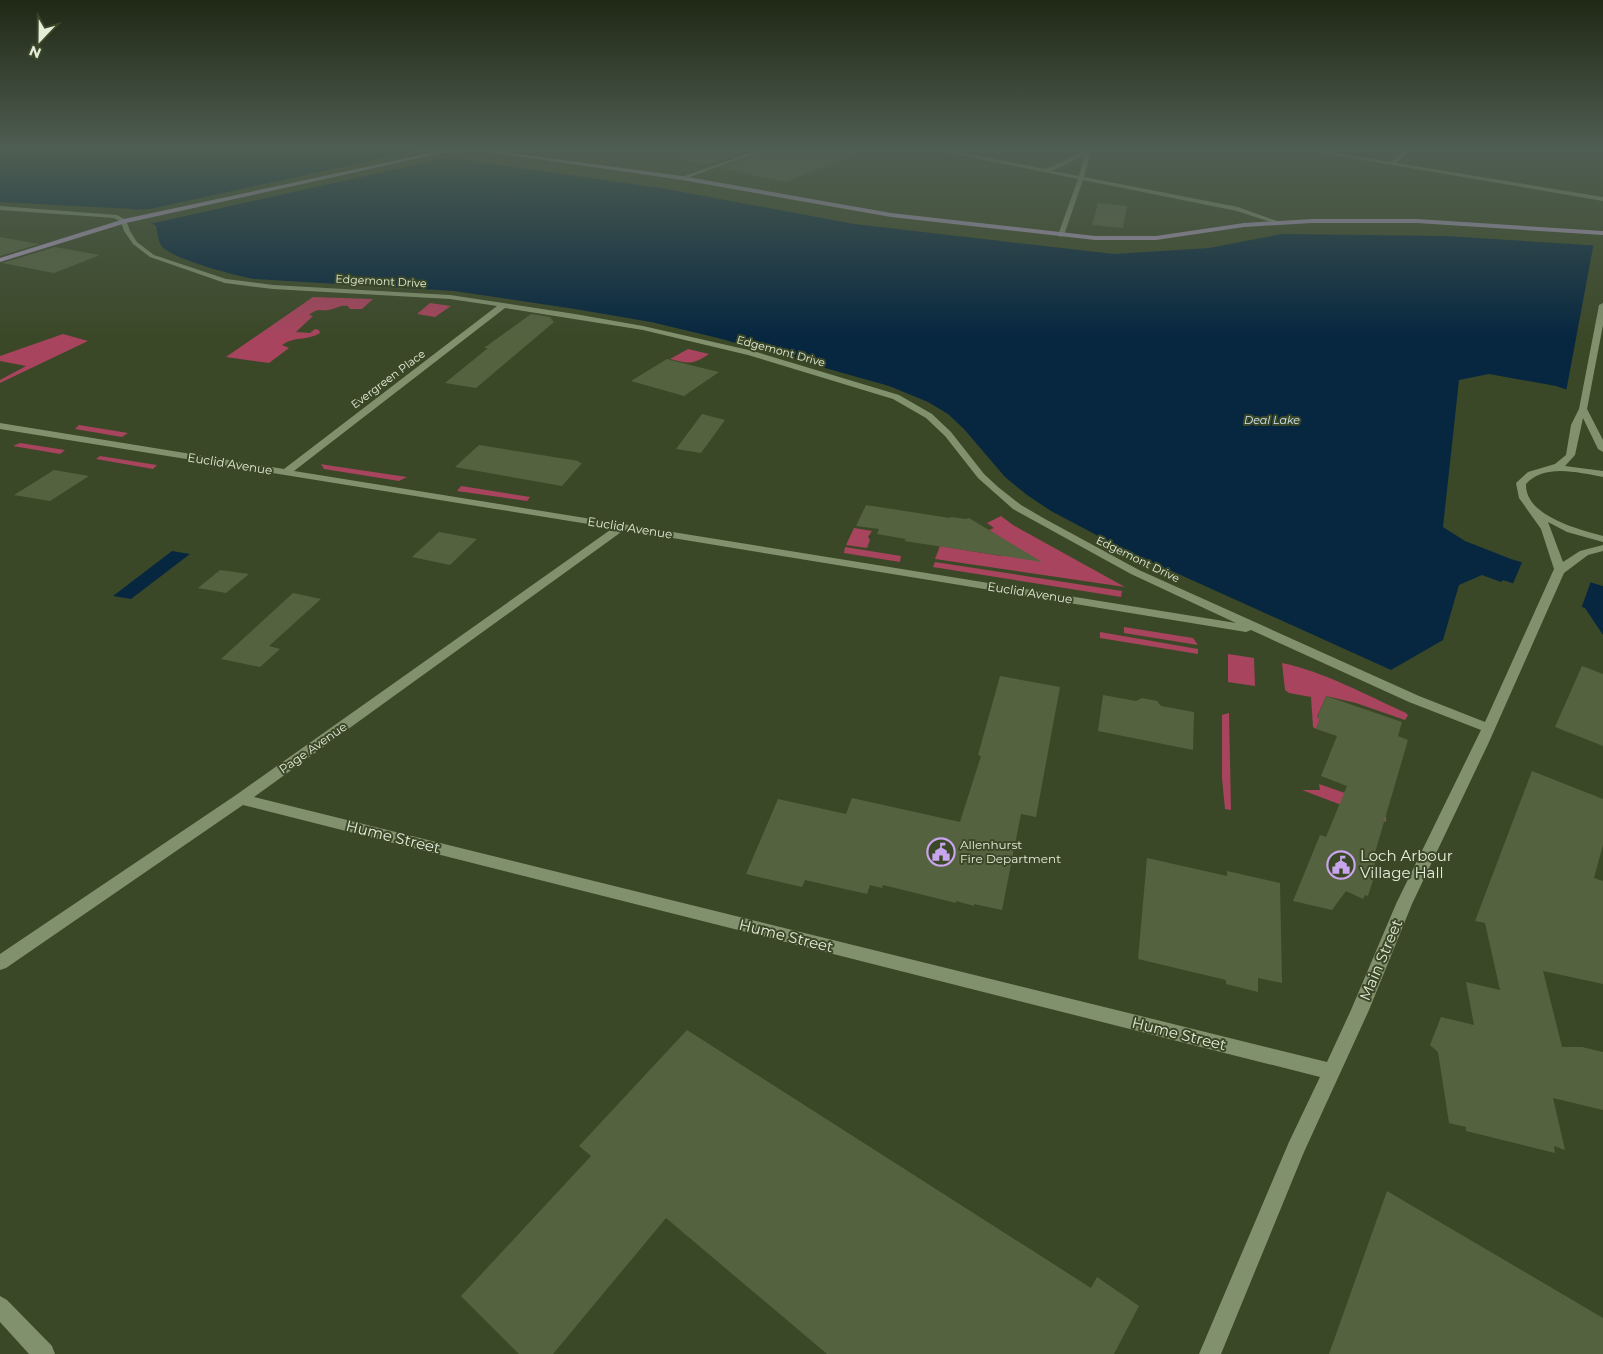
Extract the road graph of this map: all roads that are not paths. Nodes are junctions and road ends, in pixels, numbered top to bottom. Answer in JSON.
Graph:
{"nodes":[{"id":1,"x":65,"y":212,"type":"edge"},
{"id":2,"x":164,"y":212,"type":"edge"},
{"id":3,"x":875,"y":212,"type":"edge"},
{"id":4,"x":1068,"y":212,"type":"edge"},
{"id":5,"x":1248,"y":212,"type":"edge"},
{"id":6,"x":124,"y":221,"type":"junction"},
{"id":7,"x":1277,"y":222,"type":"junction"},
{"id":8,"x":1603,"y":233,"type":"edge"},
{"id":9,"x":1060,"y":235,"type":"junction"},
{"id":10,"x":0,"y":260,"type":"edge"},
{"id":11,"x":505,"y":304,"type":"junction"},
{"id":12,"x":1603,"y":306,"type":"edge"},
{"id":13,"x":1583,"y":409,"type":"junction"},
{"id":14,"x":0,"y":426,"type":"edge"},
{"id":15,"x":1603,"y":449,"type":"edge"},
{"id":16,"x":1548,"y":469,"type":"junction"},
{"id":17,"x":285,"y":473,"type":"junction"},
{"id":18,"x":1603,"y":474,"type":"edge"},
{"id":19,"x":1533,"y":510,"type":"junction"},
{"id":20,"x":623,"y":526,"type":"junction"},
{"id":21,"x":1603,"y":539,"type":"edge"},
{"id":22,"x":1603,"y":548,"type":"edge"},
{"id":23,"x":1560,"y":569,"type":"junction"},
{"id":24,"x":1261,"y":630,"type":"junction"},
{"id":25,"x":1488,"y":728,"type":"junction"},
{"id":26,"x":241,"y":799,"type":"junction"},
{"id":27,"x":0,"y":963,"type":"edge"},
{"id":28,"x":1332,"y":1072,"type":"junction"},
{"id":29,"x":0,"y":1308,"type":"edge"},
{"id":30,"x":44,"y":1354,"type":"edge"},
{"id":31,"x":1210,"y":1354,"type":"edge"}],
"edges":[{"from":1,"to":6,"type":"street"},
{"from":2,"to":6,"type":"main road"},
{"from":3,"to":9,"type":"main road"},
{"from":4,"to":9,"type":"street"},
{"from":5,"to":7,"type":"street"},
{"from":6,"to":10,"type":"main road"},
{"from":6,"to":11,"type":"street","name":"Edgemont Drive"},
{"from":7,"to":8,"type":"main road"},
{"from":7,"to":9,"type":"main road"},
{"from":11,"to":17,"type":"street","name":"Evergreen Place"},
{"from":11,"to":24,"type":"street","name":"Edgemont Drive"},
{"from":12,"to":13,"type":"street"},
{"from":13,"to":15,"type":"street"},
{"from":13,"to":16,"type":"street"},
{"from":14,"to":17,"type":"street","name":"Euclid Avenue"},
{"from":16,"to":18,"type":"street"},
{"from":16,"to":19,"type":"street"},
{"from":17,"to":20,"type":"street","name":"Euclid Avenue"},
{"from":19,"to":21,"type":"street"},
{"from":19,"to":23,"type":"street"},
{"from":20,"to":24,"type":"street","name":"Euclid Avenue"},
{"from":20,"to":26,"type":"street","name":"Page Avenue"},
{"from":22,"to":23,"type":"street"},
{"from":23,"to":25,"type":"street","name":"Main Street"},
{"from":24,"to":25,"type":"street","name":"Edgemont Drive"},
{"from":25,"to":28,"type":"street","name":"Main Street"},
{"from":26,"to":27,"type":"street","name":"Page Avenue"},
{"from":26,"to":28,"type":"street","name":"Hume Street"},
{"from":28,"to":31,"type":"street","name":"Main Street"},
{"from":29,"to":30,"type":"street"}]}
